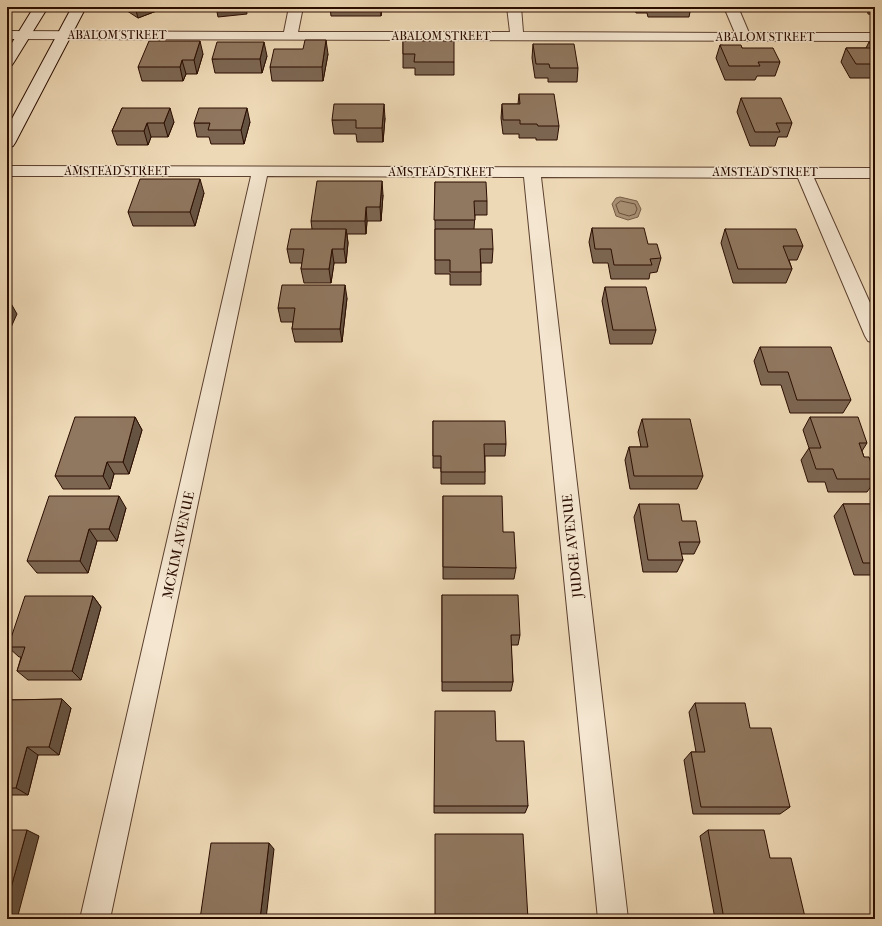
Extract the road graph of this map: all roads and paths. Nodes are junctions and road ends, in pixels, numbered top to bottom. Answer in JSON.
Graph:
{"nodes":[{"id":1,"x":41,"y":7,"type":"edge"},
{"id":2,"x":79,"y":7,"type":"edge"},
{"id":3,"x":296,"y":7,"type":"edge"},
{"id":4,"x":514,"y":7,"type":"edge"},
{"id":5,"x":731,"y":7,"type":"edge"},
{"id":6,"x":7,"y":35,"type":"edge"},
{"id":7,"x":23,"y":35,"type":"junction"},
{"id":8,"x":65,"y":35,"type":"junction"},
{"id":9,"x":290,"y":36,"type":"junction"},
{"id":10,"x":517,"y":36,"type":"junction"},
{"id":11,"x":744,"y":37,"type":"junction"},
{"id":12,"x":875,"y":37,"type":"edge"},
{"id":13,"x":7,"y":62,"type":"edge"},
{"id":14,"x":7,"y":143,"type":"edge"},
{"id":15,"x":7,"y":171,"type":"edge"},
{"id":16,"x":260,"y":172,"type":"junction"},
{"id":17,"x":532,"y":172,"type":"junction"},
{"id":18,"x":804,"y":173,"type":"junction"},
{"id":19,"x":875,"y":173,"type":"edge"},
{"id":20,"x":875,"y":336,"type":"edge"},
{"id":21,"x":95,"y":919,"type":"edge"},
{"id":22,"x":613,"y":919,"type":"edge"}],
"edges":[{"from":1,"to":7,"type":"street"},
{"from":2,"to":8,"type":"street"},
{"from":3,"to":9,"type":"street"},
{"from":4,"to":10,"type":"street"},
{"from":5,"to":11,"type":"street"},
{"from":6,"to":7,"type":"street","name":"ABALOM STREET"},
{"from":7,"to":8,"type":"street","name":"ABALOM STREET"},
{"from":7,"to":13,"type":"street"},
{"from":8,"to":9,"type":"street","name":"ABALOM STREET"},
{"from":8,"to":14,"type":"street"},
{"from":9,"to":10,"type":"street","name":"ABALOM STREET"},
{"from":10,"to":11,"type":"street","name":"ABALOM STREET"},
{"from":11,"to":12,"type":"street","name":"ABALOM STREET"},
{"from":15,"to":16,"type":"street","name":"AMSTEAD STREET"},
{"from":16,"to":17,"type":"street","name":"AMSTEAD STREET"},
{"from":16,"to":21,"type":"street","name":"MCKIM AVENUE"},
{"from":17,"to":18,"type":"street","name":"AMSTEAD STREET"},
{"from":17,"to":22,"type":"street","name":"JUDGE AVENUE"},
{"from":18,"to":19,"type":"street","name":"AMSTEAD STREET"},
{"from":18,"to":20,"type":"street"}]}
